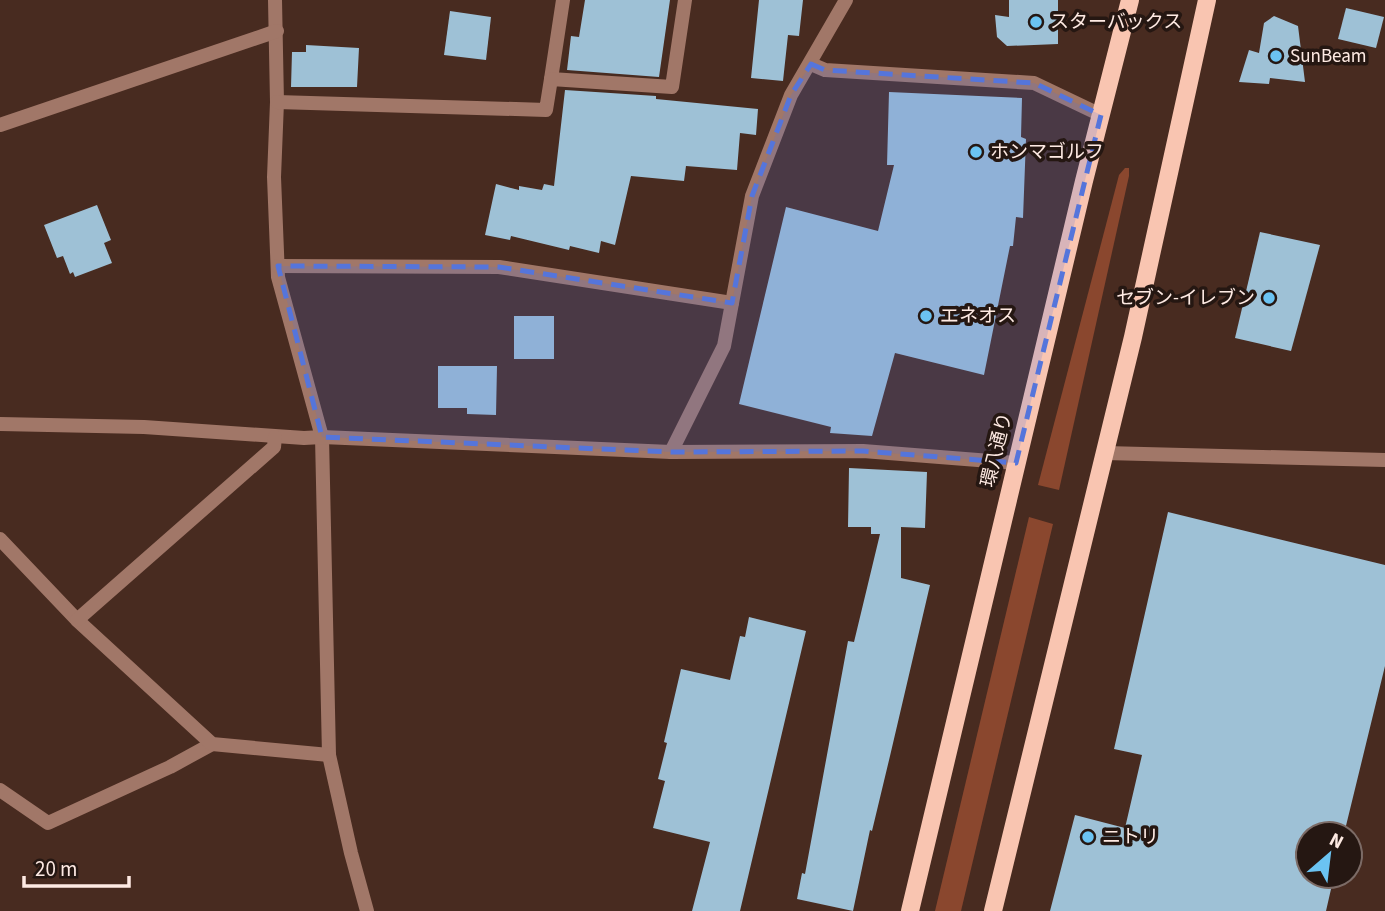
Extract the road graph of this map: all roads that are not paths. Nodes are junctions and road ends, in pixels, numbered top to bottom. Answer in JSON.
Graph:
{"nodes":[{"id":1,"x":275,"y":0,"type":"edge"},
{"id":2,"x":563,"y":0,"type":"edge"},
{"id":3,"x":685,"y":0,"type":"edge"},
{"id":4,"x":846,"y":0,"type":"edge"},
{"id":5,"x":1130,"y":0,"type":"edge"},
{"id":6,"x":1208,"y":0,"type":"edge"},
{"id":7,"x":276,"y":31,"type":"junction"},
{"id":8,"x":810,"y":64,"type":"junction"},
{"id":9,"x":551,"y":79,"type":"junction"},
{"id":10,"x":276,"y":102,"type":"junction"},
{"id":11,"x":1101,"y":115,"type":"junction"},
{"id":12,"x":0,"y":125,"type":"edge"},
{"id":13,"x":278,"y":266,"type":"junction"},
{"id":14,"x":732,"y":303,"type":"junction"},
{"id":15,"x":0,"y":424,"type":"edge"},
{"id":16,"x":275,"y":437,"type":"junction"},
{"id":17,"x":322,"y":437,"type":"junction"},
{"id":18,"x":671,"y":452,"type":"junction"},
{"id":19,"x":1105,"y":453,"type":"junction"},
{"id":20,"x":1385,"y":460,"type":"edge"},
{"id":21,"x":1016,"y":463,"type":"junction"},
{"id":22,"x":0,"y":539,"type":"edge"},
{"id":23,"x":77,"y":620,"type":"junction"},
{"id":24,"x":212,"y":744,"type":"junction"},
{"id":25,"x":329,"y":755,"type":"junction"},
{"id":26,"x":0,"y":790,"type":"edge"},
{"id":27,"x":367,"y":911,"type":"edge"},
{"id":28,"x":910,"y":911,"type":"edge"},
{"id":29,"x":993,"y":911,"type":"edge"}],
"edges":[{"from":1,"to":7,"type":"street"},
{"from":2,"to":9,"type":"street"},
{"from":3,"to":9,"type":"street"},
{"from":4,"to":8,"type":"street"},
{"from":5,"to":11,"type":"main road","name":"環八通り"},
{"from":6,"to":19,"type":"main road"},
{"from":7,"to":10,"type":"street"},
{"from":7,"to":12,"type":"street"},
{"from":8,"to":11,"type":"street"},
{"from":8,"to":14,"type":"street"},
{"from":9,"to":10,"type":"street"},
{"from":10,"to":13,"type":"street"},
{"from":11,"to":21,"type":"main road","name":"環八通り"},
{"from":13,"to":14,"type":"street"},
{"from":13,"to":17,"type":"street"},
{"from":14,"to":18,"type":"street"},
{"from":15,"to":16,"type":"street"},
{"from":16,"to":17,"type":"street"},
{"from":16,"to":23,"type":"street"},
{"from":17,"to":18,"type":"street"},
{"from":17,"to":25,"type":"street"},
{"from":18,"to":21,"type":"street"},
{"from":19,"to":20,"type":"street"},
{"from":19,"to":29,"type":"main road"},
{"from":21,"to":28,"type":"main road","name":"環八通り"},
{"from":22,"to":23,"type":"street"},
{"from":23,"to":24,"type":"street"},
{"from":24,"to":25,"type":"street"},
{"from":24,"to":26,"type":"street"},
{"from":25,"to":27,"type":"street"}]}
